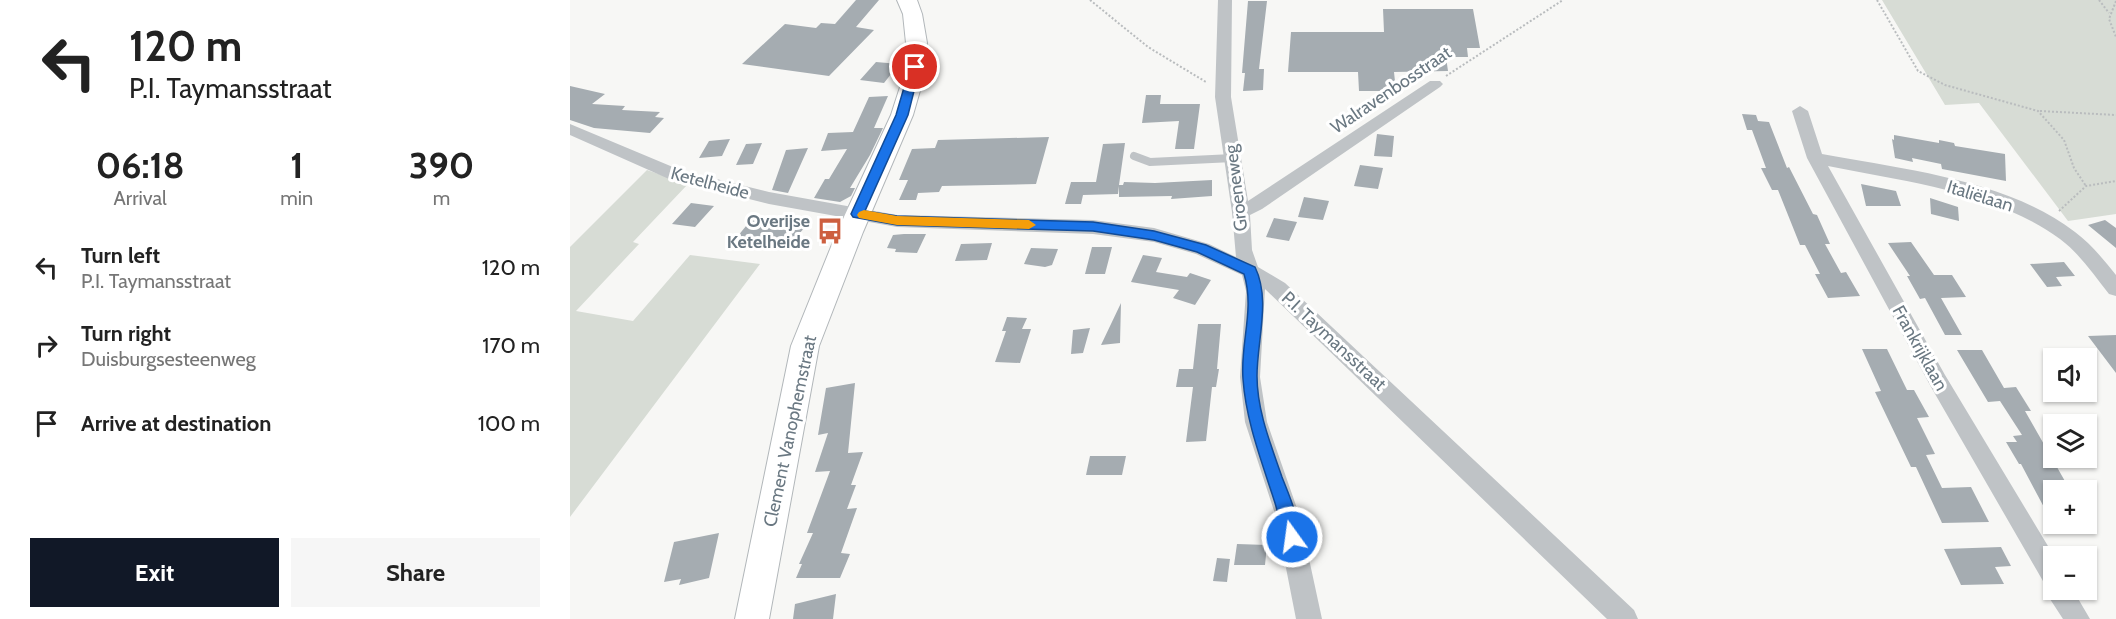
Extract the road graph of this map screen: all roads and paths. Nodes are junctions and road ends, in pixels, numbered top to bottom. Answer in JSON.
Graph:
{"nodes":[{"id":1,"x":907,"y":0,"type":"edge"},
{"id":2,"x":1090,"y":0,"type":"edge"},
{"id":3,"x":1225,"y":0,"type":"edge"},
{"id":4,"x":1563,"y":0,"type":"edge"},
{"id":5,"x":1876,"y":0,"type":"edge"},
{"id":6,"x":2099,"y":0,"type":"edge"},
{"id":7,"x":2116,"y":1,"type":"edge"},
{"id":8,"x":2109,"y":13,"type":"junction"},
{"id":9,"x":2116,"y":37,"type":"edge"},
{"id":10,"x":1435,"y":84,"type":"joint"},
{"id":11,"x":1223,"y":93,"type":"junction"},
{"id":12,"x":1800,"y":111,"type":"dead end"},
{"id":13,"x":2038,"y":111,"type":"junction"},
{"id":14,"x":2116,"y":115,"type":"edge"},
{"id":15,"x":570,"y":129,"type":"edge"},
{"id":16,"x":1134,"y":156,"type":"dead end"},
{"id":17,"x":1233,"y":158,"type":"junction"},
{"id":18,"x":1815,"y":158,"type":"junction"},
{"id":19,"x":2116,"y":181,"type":"edge"},
{"id":20,"x":2086,"y":186,"type":"junction"},
{"id":21,"x":1241,"y":213,"type":"junction"},
{"id":22,"x":858,"y":214,"type":"junction"},
{"id":23,"x":2046,"y":222,"type":"junction"},
{"id":24,"x":1250,"y":271,"type":"junction"},
{"id":25,"x":2116,"y":289,"type":"edge"},
{"id":26,"x":2043,"y":560,"type":"edge"},
{"id":27,"x":2066,"y":600,"type":"edge"},
{"id":28,"x":752,"y":619,"type":"edge"},
{"id":29,"x":1309,"y":619,"type":"edge"},
{"id":30,"x":1625,"y":619,"type":"edge"},
{"id":31,"x":2077,"y":619,"type":"edge"}],
"edges":[{"from":1,"to":22,"type":"street","name":"Clement Vanophemstraat"},
{"from":2,"to":11,"type":"path"},
{"from":3,"to":11,"type":"street","name":"Groeneweg"},
{"from":4,"to":10,"type":"path","name":"Walravenbosstraat"},
{"from":5,"to":13,"type":"path"},
{"from":6,"to":8,"type":"path"},
{"from":7,"to":8,"type":"path"},
{"from":8,"to":9,"type":"path"},
{"from":10,"to":21,"type":"street","name":"Walravenbosstraat"},
{"from":11,"to":17,"type":"street","name":"Groeneweg"},
{"from":12,"to":18,"type":"street","name":"Frankrijklaan"},
{"from":13,"to":14,"type":"path"},
{"from":13,"to":20,"type":"path"},
{"from":15,"to":22,"type":"street","name":"Ketelheide"},
{"from":16,"to":17,"type":"lane"},
{"from":17,"to":21,"type":"street","name":"Groeneweg"},
{"from":18,"to":23,"type":"street","name":"Italiëlaan"},
{"from":18,"to":26,"type":"street","name":"Frankrijklaan"},
{"from":19,"to":20,"type":"path"},
{"from":20,"to":23,"type":"path"},
{"from":21,"to":24,"type":"street","name":"Groeneweg"},
{"from":22,"to":24,"type":"street","name":"P.I. Taymansstraat"},
{"from":22,"to":28,"type":"street","name":"Clement Vanophemstraat"},
{"from":23,"to":25,"type":"street","name":"Italiëlaan"},
{"from":24,"to":29,"type":"street","name":"Groeneweg"},
{"from":24,"to":30,"type":"street","name":"P.I. Taymansstraat"},
{"from":27,"to":31,"type":"street"}]}
